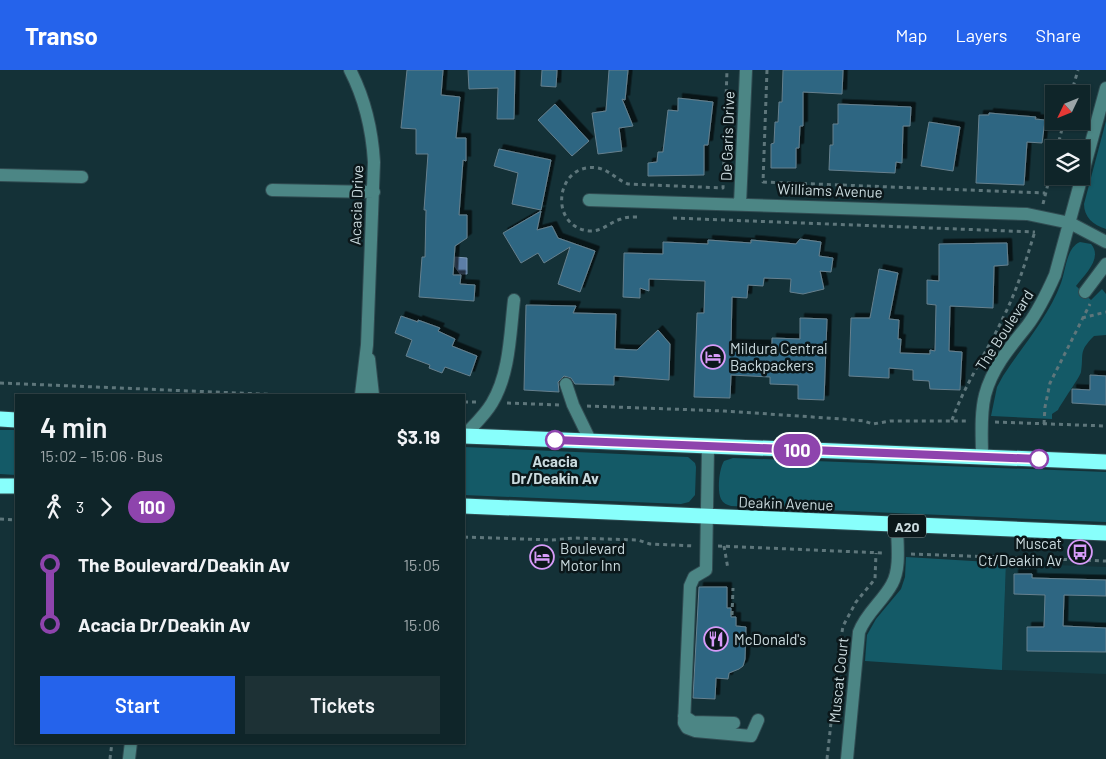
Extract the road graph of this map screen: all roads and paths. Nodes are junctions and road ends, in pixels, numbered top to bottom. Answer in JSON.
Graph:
{"nodes":[{"id":1,"x":350,"y":70,"type":"edge"},
{"id":2,"x":727,"y":70,"type":"edge"},
{"id":3,"x":746,"y":70,"type":"edge"},
{"id":4,"x":767,"y":70,"type":"edge"},
{"id":5,"x":1078,"y":70,"type":"edge"},
{"id":6,"x":1074,"y":85,"type":"edge"},
{"id":7,"x":1106,"y":88,"type":"edge"},
{"id":8,"x":0,"y":175,"type":"edge"},
{"id":9,"x":82,"y":178,"type":"dead end"},
{"id":10,"x":1047,"y":185,"type":"edge"},
{"id":11,"x":723,"y":188,"type":"dead end"},
{"id":12,"x":272,"y":190,"type":"dead end"},
{"id":13,"x":374,"y":192,"type":"junction"},
{"id":14,"x":1045,"y":193,"type":"junction"},
{"id":15,"x":589,"y":200,"type":"dead end"},
{"id":16,"x":740,"y":204,"type":"junction"},
{"id":17,"x":1040,"y":216,"type":"junction"},
{"id":18,"x":1070,"y":223,"type":"junction"},
{"id":19,"x":1106,"y":242,"type":"edge"},
{"id":20,"x":1106,"y":264,"type":"edge"},
{"id":21,"x":1085,"y":292,"type":"joint"},
{"id":22,"x":514,"y":300,"type":"dead end"},
{"id":23,"x":1106,"y":312,"type":"edge"},
{"id":24,"x":1082,"y":318,"type":"junction"},
{"id":25,"x":367,"y":345,"type":"junction"},
{"id":26,"x":0,"y":383,"type":"edge"},
{"id":27,"x":566,"y":384,"type":"dead end"},
{"id":28,"x":262,"y":394,"type":"edge"},
{"id":29,"x":361,"y":394,"type":"edge"},
{"id":30,"x":372,"y":394,"type":"edge"},
{"id":31,"x":465,"y":402,"type":"edge"},
{"id":32,"x":492,"y":403,"type":"junction"},
{"id":33,"x":573,"y":406,"type":"junction"},
{"id":34,"x":0,"y":419,"type":"edge"},
{"id":35,"x":15,"y":420,"type":"edge"},
{"id":36,"x":952,"y":420,"type":"junction"},
{"id":37,"x":982,"y":421,"type":"junction"},
{"id":38,"x":1044,"y":424,"type":"junction"},
{"id":39,"x":1106,"y":426,"type":"edge"},
{"id":40,"x":465,"y":435,"type":"edge"},
{"id":41,"x":465,"y":436,"type":"edge"},
{"id":42,"x":591,"y":442,"type":"junction"},
{"id":43,"x":708,"y":447,"type":"junction"},
{"id":44,"x":982,"y":457,"type":"junction"},
{"id":45,"x":1106,"y":462,"type":"edge"},
{"id":46,"x":0,"y":486,"type":"edge"},
{"id":47,"x":15,"y":486,"type":"edge"},
{"id":48,"x":465,"y":506,"type":"edge"},
{"id":49,"x":708,"y":517,"type":"junction"},
{"id":50,"x":0,"y":519,"type":"edge"},
{"id":51,"x":15,"y":520,"type":"edge"},
{"id":52,"x":897,"y":525,"type":"junction"},
{"id":53,"x":1106,"y":534,"type":"edge"},
{"id":54,"x":465,"y":537,"type":"edge"},
{"id":55,"x":705,"y":546,"type":"junction"},
{"id":56,"x":724,"y":546,"type":"junction"},
{"id":57,"x":897,"y":554,"type":"junction"},
{"id":58,"x":1106,"y":561,"type":"edge"},
{"id":59,"x":728,"y":569,"type":"dead end"},
{"id":60,"x":733,"y":588,"type":"dead end"},
{"id":61,"x":732,"y":615,"type":"dead end"},
{"id":62,"x":684,"y":716,"type":"junction"},
{"id":63,"x":758,"y":720,"type":"dead end"},
{"id":64,"x":734,"y":723,"type":"dead end"},
{"id":65,"x":112,"y":744,"type":"edge"},
{"id":66,"x":131,"y":744,"type":"edge"},
{"id":67,"x":110,"y":759,"type":"edge"},
{"id":68,"x":129,"y":759,"type":"edge"},
{"id":69,"x":847,"y":759,"type":"edge"}],
"edges":[{"from":1,"to":13,"type":"street","name":"Acacia Drive"},
{"from":2,"to":11,"type":"path"},
{"from":3,"to":16,"type":"street","name":"De Garis Drive"},
{"from":4,"to":14,"type":"path"},
{"from":5,"to":6,"type":"path"},
{"from":7,"to":18,"type":"street","name":"The Boulevard"},
{"from":8,"to":9,"type":"street"},
{"from":10,"to":14,"type":"path"},
{"from":12,"to":13,"type":"street"},
{"from":13,"to":25,"type":"street","name":"Acacia Drive"},
{"from":14,"to":17,"type":"path"},
{"from":15,"to":16,"type":"street","name":"Williams Avenue"},
{"from":16,"to":17,"type":"street","name":"Williams Avenue"},
{"from":17,"to":18,"type":"street","name":"Williams Avenue"},
{"from":17,"to":36,"type":"path"},
{"from":18,"to":19,"type":"street"},
{"from":18,"to":37,"type":"street","name":"The Boulevard"},
{"from":20,"to":21,"type":"street"},
{"from":21,"to":24,"type":"path"},
{"from":22,"to":32,"type":"street"},
{"from":23,"to":24,"type":"path"},
{"from":24,"to":38,"type":"path"},
{"from":25,"to":29,"type":"street","name":"Acacia Drive"},
{"from":25,"to":30,"type":"street","name":"Acacia Drive"},
{"from":26,"to":28,"type":"path"},
{"from":27,"to":33,"type":"street"},
{"from":31,"to":32,"type":"path"},
{"from":32,"to":33,"type":"path"},
{"from":32,"to":40,"type":"street"},
{"from":33,"to":36,"type":"path"},
{"from":33,"to":42,"type":"street"},
{"from":34,"to":35,"type":"highway"},
{"from":36,"to":37,"type":"path"},
{"from":37,"to":38,"type":"path"},
{"from":37,"to":44,"type":"street","name":"The Boulevard"},
{"from":38,"to":39,"type":"path"},
{"from":41,"to":42,"type":"highway"},
{"from":42,"to":43,"type":"highway"},
{"from":43,"to":44,"type":"highway"},
{"from":43,"to":49,"type":"street"},
{"from":44,"to":45,"type":"highway"},
{"from":46,"to":47,"type":"highway"},
{"from":48,"to":49,"type":"highway","name":"Deakin Avenue","number":"A20"},
{"from":49,"to":52,"type":"highway","name":"Deakin Avenue","number":"A20"},
{"from":49,"to":55,"type":"street"},
{"from":50,"to":51,"type":"path"},
{"from":52,"to":53,"type":"highway","name":"Deakin Avenue","number":"A20"},
{"from":52,"to":57,"type":"street","name":"Muscat Court"},
{"from":54,"to":55,"type":"path"},
{"from":55,"to":56,"type":"path"},
{"from":55,"to":62,"type":"street"},
{"from":56,"to":57,"type":"path"},
{"from":56,"to":59,"type":"path"},
{"from":57,"to":58,"type":"path"},
{"from":57,"to":69,"type":"street","name":"Muscat Court"},
{"from":60,"to":61,"type":"path"},
{"from":62,"to":63,"type":"street"},
{"from":62,"to":64,"type":"street"},
{"from":65,"to":67,"type":"path"},
{"from":66,"to":68,"type":"street"}]}
